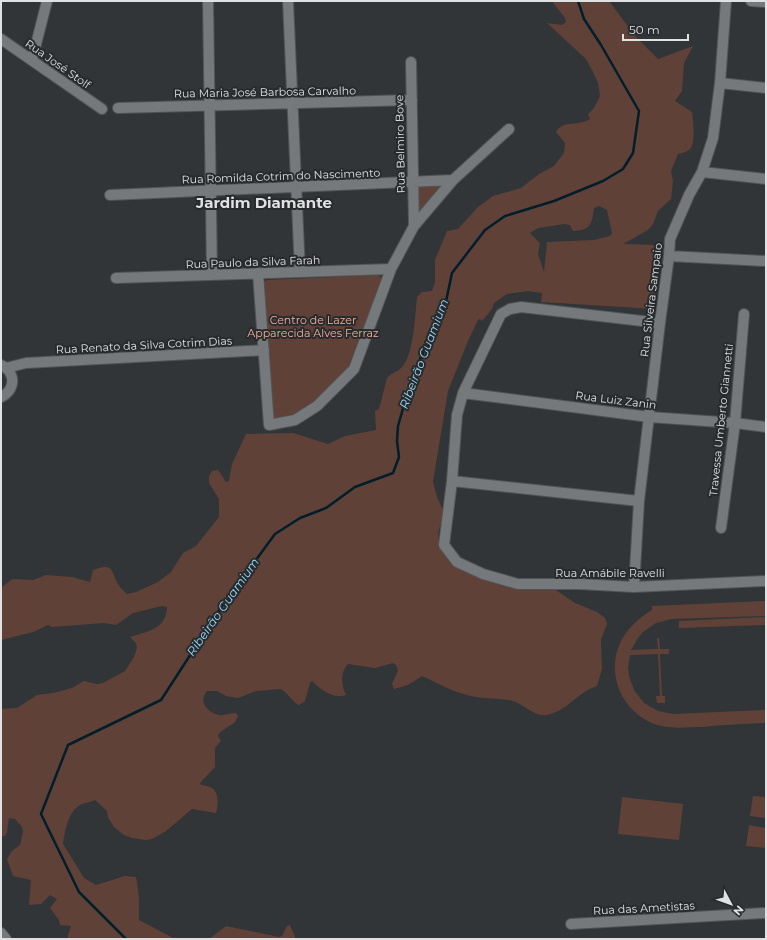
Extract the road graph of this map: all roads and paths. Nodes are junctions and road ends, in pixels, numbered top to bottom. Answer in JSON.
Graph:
{"nodes":[{"id":1,"x":47,"y":1,"type":"edge"},
{"id":2,"x":208,"y":1,"type":"edge"},
{"id":3,"x":288,"y":1,"type":"edge"},
{"id":4,"x":726,"y":1,"type":"edge"},
{"id":5,"x":751,"y":1,"type":"edge"},
{"id":6,"x":766,"y":2,"type":"edge"},
{"id":7,"x":1,"y":39,"type":"edge"},
{"id":8,"x":32,"y":60,"type":"junction"},
{"id":9,"x":411,"y":62,"type":"dead end"},
{"id":10,"x":720,"y":83,"type":"junction"},
{"id":11,"x":766,"y":88,"type":"edge"},
{"id":12,"x":412,"y":100,"type":"junction"},
{"id":13,"x":293,"y":103,"type":"junction"},
{"id":14,"x":209,"y":105,"type":"junction"},
{"id":15,"x":118,"y":108,"type":"dead end"},
{"id":16,"x":102,"y":109,"type":"dead end"},
{"id":17,"x":509,"y":129,"type":"dead end"},
{"id":18,"x":702,"y":172,"type":"junction"},
{"id":19,"x":766,"y":179,"type":"edge"},
{"id":20,"x":454,"y":180,"type":"junction"},
{"id":21,"x":413,"y":182,"type":"junction"},
{"id":22,"x":296,"y":187,"type":"junction"},
{"id":23,"x":210,"y":191,"type":"junction"},
{"id":24,"x":110,"y":195,"type":"dead end"},
{"id":25,"x":414,"y":226,"type":"junction"},
{"id":26,"x":669,"y":256,"type":"junction"},
{"id":27,"x":766,"y":261,"type":"edge"},
{"id":28,"x":391,"y":269,"type":"junction"},
{"id":29,"x":300,"y":272,"type":"junction"},
{"id":30,"x":258,"y":273,"type":"junction"},
{"id":31,"x":212,"y":275,"type":"junction"},
{"id":32,"x":116,"y":278,"type":"dead end"},
{"id":33,"x":744,"y":314,"type":"dead end"},
{"id":34,"x":660,"y":323,"type":"junction"},
{"id":35,"x":264,"y":350,"type":"junction"},
{"id":36,"x":26,"y":363,"type":"junction"},
{"id":37,"x":3,"y":366,"type":"edge"},
{"id":38,"x":13,"y":379,"type":"junction"},
{"id":39,"x":463,"y":393,"type":"junction"},
{"id":40,"x":1,"y":397,"type":"edge"},
{"id":41,"x":649,"y":417,"type":"junction"},
{"id":42,"x":735,"y":423,"type":"junction"},
{"id":43,"x":766,"y":427,"type":"edge"},
{"id":44,"x":452,"y":481,"type":"junction"},
{"id":45,"x":640,"y":501,"type":"junction"},
{"id":46,"x":721,"y":528,"type":"dead end"},
{"id":47,"x":766,"y":581,"type":"edge"},
{"id":48,"x":634,"y":587,"type":"junction"},
{"id":49,"x":766,"y":913,"type":"edge"},
{"id":50,"x":571,"y":924,"type":"dead end"},
{"id":51,"x":1,"y":933,"type":"edge"},
{"id":52,"x":6,"y":939,"type":"edge"}],
"edges":[{"from":1,"to":8,"type":"street"},
{"from":2,"to":14,"type":"street"},
{"from":3,"to":13,"type":"street"},
{"from":4,"to":10,"type":"street","name":"Rua Silveira Sampaio"},
{"from":5,"to":6,"type":"street"},
{"from":7,"to":8,"type":"street","name":"Rua José Stolf"},
{"from":8,"to":16,"type":"street","name":"Rua José Stolf"},
{"from":9,"to":12,"type":"street","name":"Rua Belmiro Bove"},
{"from":10,"to":11,"type":"street"},
{"from":10,"to":18,"type":"street","name":"Rua Silveira Sampaio"},
{"from":12,"to":13,"type":"street","name":"Rua Maria José Barbosa Carvalho"},
{"from":12,"to":21,"type":"street","name":"Rua Belmiro Bove"},
{"from":13,"to":14,"type":"street","name":"Rua Maria José Barbosa Carvalho"},
{"from":13,"to":22,"type":"street"},
{"from":14,"to":15,"type":"street","name":"Rua Maria José Barbosa Carvalho"},
{"from":14,"to":23,"type":"street"},
{"from":17,"to":20,"type":"street"},
{"from":18,"to":19,"type":"street"},
{"from":18,"to":26,"type":"street","name":"Rua Silveira Sampaio"},
{"from":20,"to":21,"type":"street","name":"Rua Romilda Cotrim do Nascimento"},
{"from":20,"to":25,"type":"street"},
{"from":21,"to":22,"type":"street","name":"Rua Romilda Cotrim do Nascimento"},
{"from":21,"to":25,"type":"street","name":"Rua Belmiro Bove"},
{"from":22,"to":23,"type":"street","name":"Rua Romilda Cotrim do Nascimento"},
{"from":22,"to":29,"type":"street"},
{"from":23,"to":24,"type":"street","name":"Rua Romilda Cotrim do Nascimento"},
{"from":23,"to":31,"type":"street"},
{"from":25,"to":28,"type":"street"},
{"from":26,"to":27,"type":"street"},
{"from":26,"to":34,"type":"street","name":"Rua Silveira Sampaio"},
{"from":28,"to":29,"type":"street","name":"Rua Paulo da Silva Farah"},
{"from":28,"to":35,"type":"street"},
{"from":29,"to":30,"type":"street","name":"Rua Paulo da Silva Farah"},
{"from":30,"to":31,"type":"street","name":"Rua Paulo da Silva Farah"},
{"from":30,"to":35,"type":"street"},
{"from":31,"to":32,"type":"street","name":"Rua Paulo da Silva Farah"},
{"from":33,"to":42,"type":"street","name":"Travessa Umberto Giannetti"},
{"from":34,"to":39,"type":"street"},
{"from":34,"to":41,"type":"street","name":"Rua Silveira Sampaio"},
{"from":35,"to":36,"type":"street","name":"Rua Renato da Silva Cotrim Dias"},
{"from":36,"to":37,"type":"street","name":"Rua Renato da Silva Cotrim Dias"},
{"from":36,"to":38,"type":"street"},
{"from":37,"to":38,"type":"street"},
{"from":38,"to":40,"type":"street"},
{"from":39,"to":41,"type":"street","name":"Rua Luiz Zanin"},
{"from":39,"to":44,"type":"street"},
{"from":41,"to":42,"type":"street","name":"Rua Luiz Zanin"},
{"from":41,"to":45,"type":"street","name":"Rua Silveira Sampaio"},
{"from":42,"to":43,"type":"street","name":"Rua Luiz Zanin"},
{"from":42,"to":46,"type":"street","name":"Travessa Umberto Giannetti"},
{"from":44,"to":45,"type":"street"},
{"from":44,"to":48,"type":"street","name":"Rua Amábile Ravelli"},
{"from":45,"to":48,"type":"street","name":"Rua Silveira Sampaio"},
{"from":47,"to":48,"type":"street","name":"Rua Amábile Ravelli"},
{"from":49,"to":50,"type":"street","name":"Rua das Ametistas"},
{"from":51,"to":52,"type":"street"}]}
